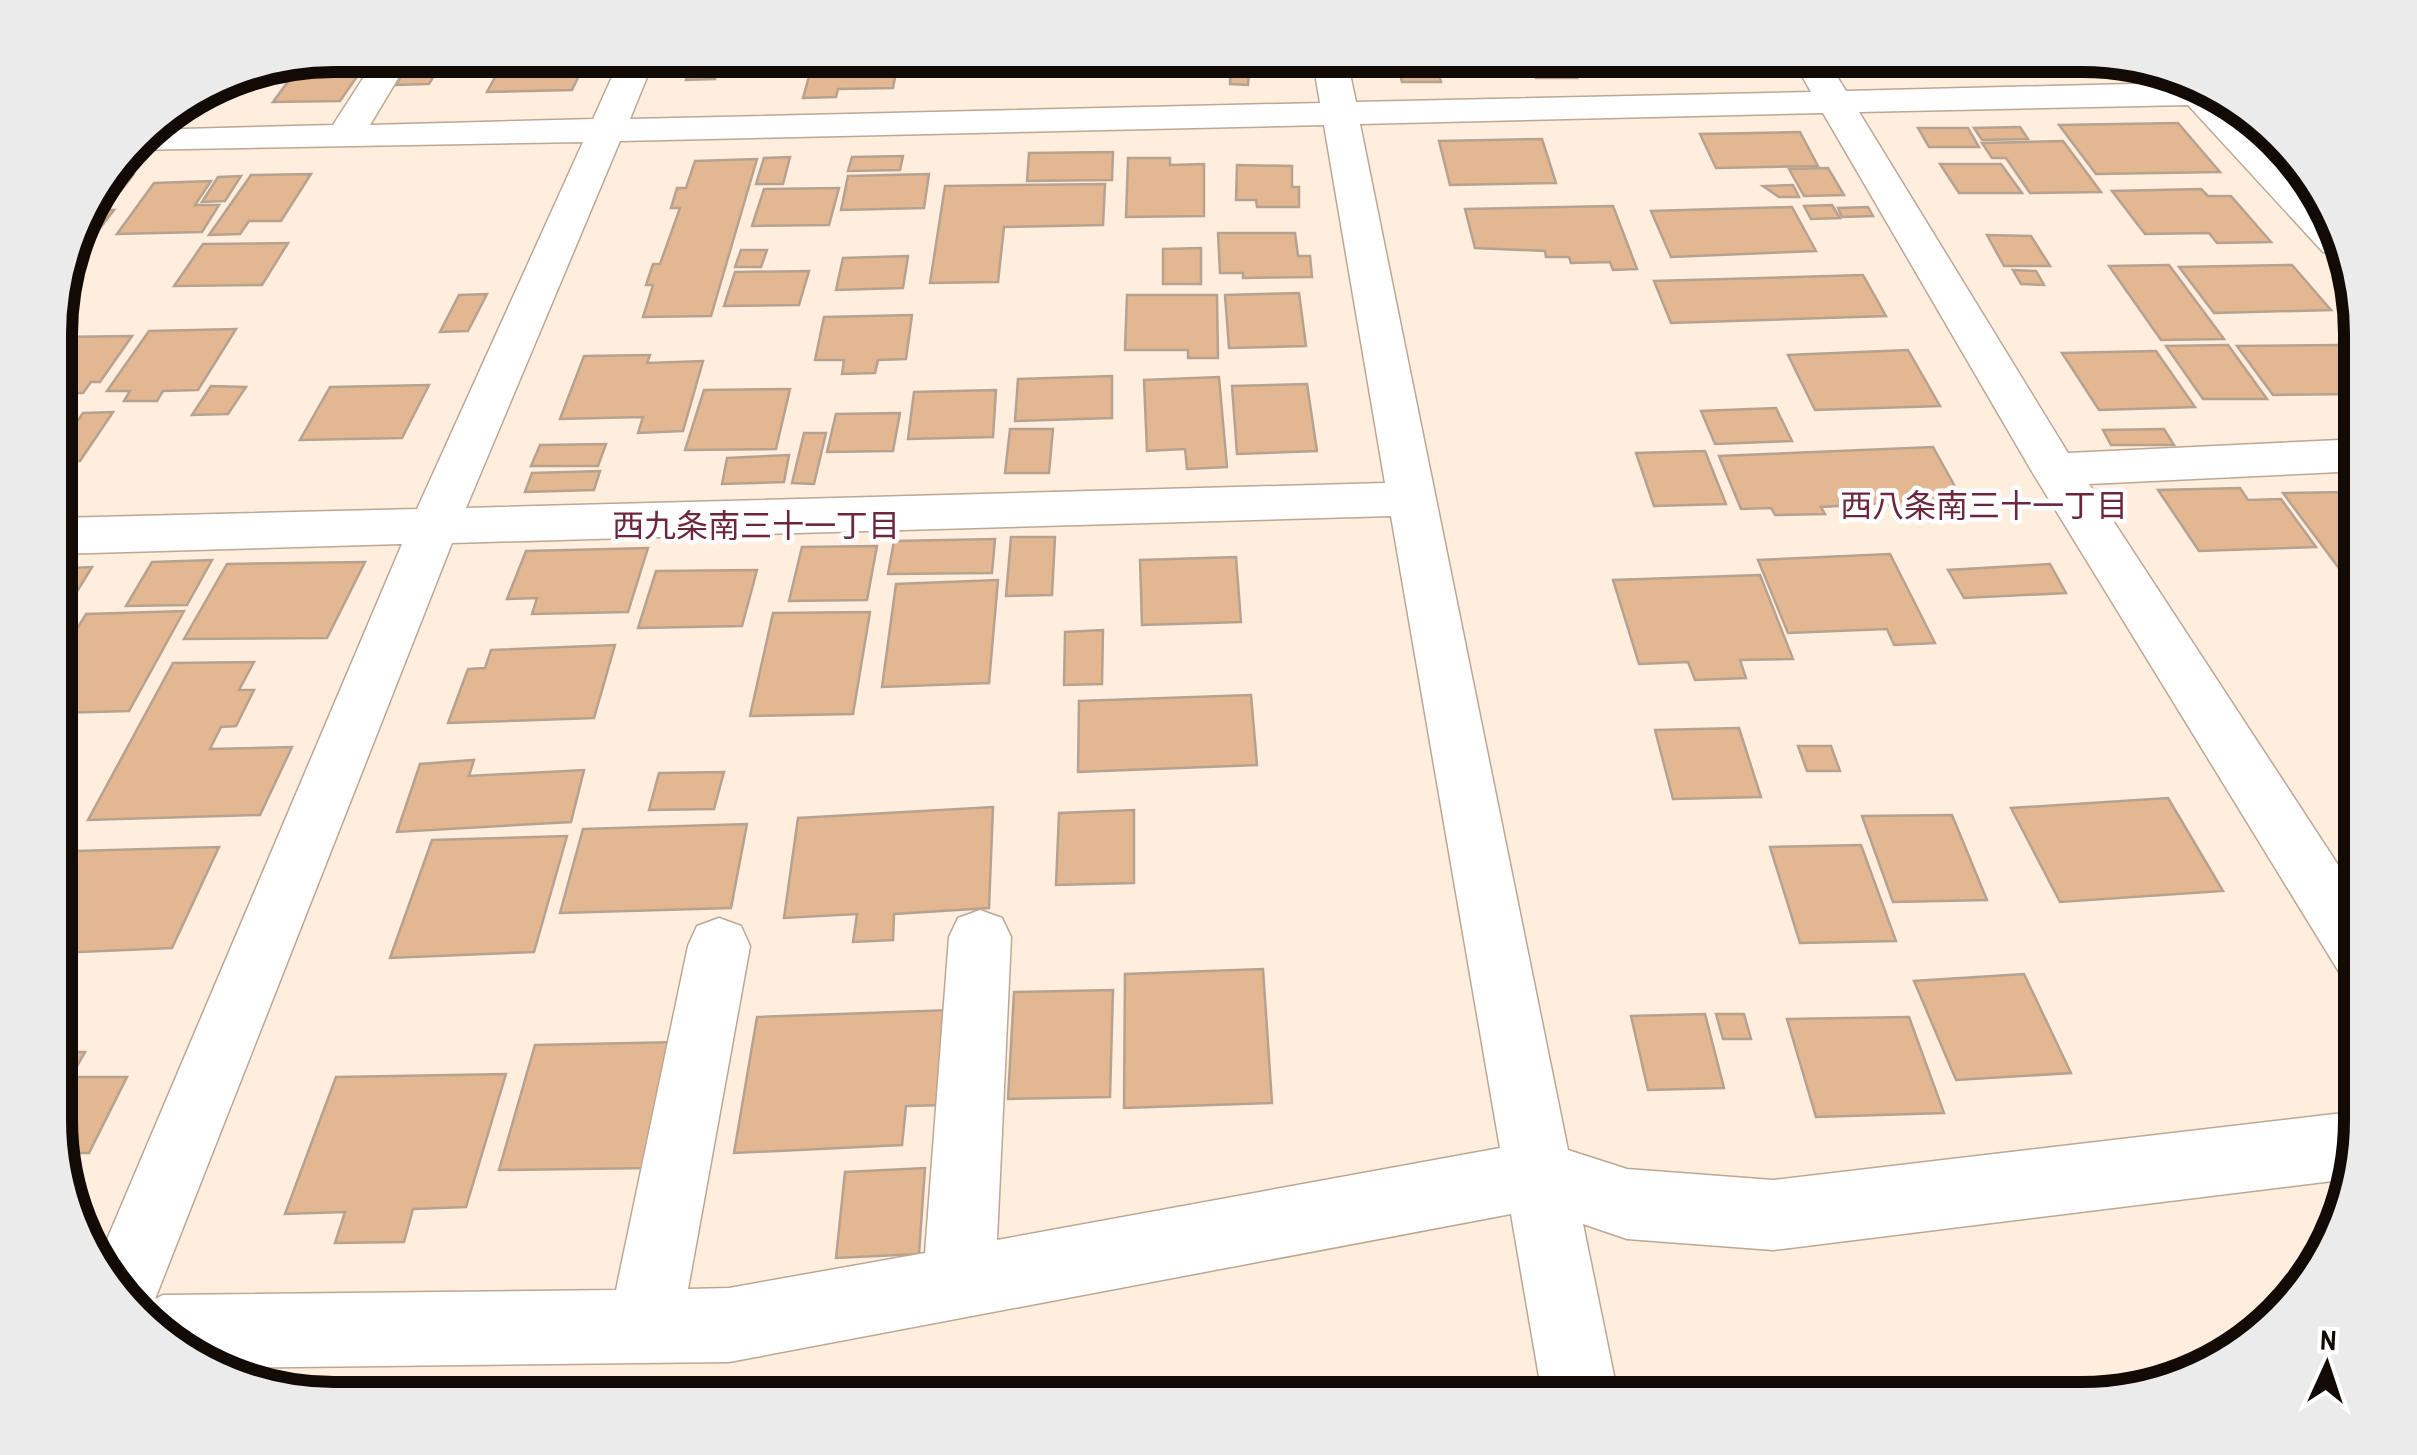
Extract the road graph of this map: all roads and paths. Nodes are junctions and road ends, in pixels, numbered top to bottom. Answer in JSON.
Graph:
{"nodes":[{"id":1,"x":1333,"y":72,"type":"edge"},
{"id":2,"x":1818,"y":72,"type":"edge"},
{"id":3,"x":383,"y":73,"type":"edge"},
{"id":4,"x":632,"y":73,"type":"edge"},
{"id":5,"x":2179,"y":91,"type":"edge"},
{"id":6,"x":1836,"y":102,"type":"junction"},
{"id":7,"x":1342,"y":116,"type":"junction"},
{"id":8,"x":2226,"y":116,"type":"edge"},
{"id":9,"x":606,"y":132,"type":"junction"},
{"id":10,"x":344,"y":137,"type":"junction"},
{"id":11,"x":159,"y":141,"type":"edge"},
{"id":12,"x":2318,"y":222,"type":"edge"},
{"id":13,"x":2344,"y":456,"type":"edge"},
{"id":14,"x":2055,"y":470,"type":"junction"},
{"id":15,"x":1411,"y":499,"type":"junction"},
{"id":16,"x":434,"y":523,"type":"junction"},
{"id":17,"x":72,"y":535,"type":"edge"},
{"id":18,"x":2344,"y":924,"type":"edge"},
{"id":19,"x":980,"y":938,"type":"dead end"},
{"id":20,"x":719,"y":946,"type":"dead end"},
{"id":21,"x":2343,"y":1146,"type":"edge"},
{"id":22,"x":1538,"y":1175,"type":"junction"},
{"id":23,"x":126,"y":1278,"type":"edge"},
{"id":24,"x":959,"y":1283,"type":"junction"},
{"id":25,"x":645,"y":1326,"type":"junction"},
{"id":26,"x":181,"y":1332,"type":"edge"},
{"id":27,"x":1577,"y":1382,"type":"edge"}],
"edges":[{"from":1,"to":7,"type":"street"},
{"from":2,"to":6,"type":"street"},
{"from":3,"to":10,"type":"street"},
{"from":4,"to":9,"type":"street"},
{"from":5,"to":6,"type":"street"},
{"from":6,"to":7,"type":"street"},
{"from":6,"to":14,"type":"street"},
{"from":7,"to":9,"type":"street"},
{"from":7,"to":15,"type":"street"},
{"from":8,"to":12,"type":"street"},
{"from":9,"to":10,"type":"street"},
{"from":9,"to":16,"type":"street"},
{"from":10,"to":11,"type":"street"},
{"from":13,"to":14,"type":"street"},
{"from":14,"to":18,"type":"street"},
{"from":15,"to":16,"type":"street"},
{"from":15,"to":22,"type":"street"},
{"from":16,"to":17,"type":"street"},
{"from":16,"to":23,"type":"street"},
{"from":19,"to":24,"type":"street"},
{"from":20,"to":25,"type":"street"},
{"from":21,"to":22,"type":"street"},
{"from":22,"to":24,"type":"street"},
{"from":22,"to":27,"type":"street"},
{"from":24,"to":25,"type":"street"},
{"from":25,"to":26,"type":"street"}]}
